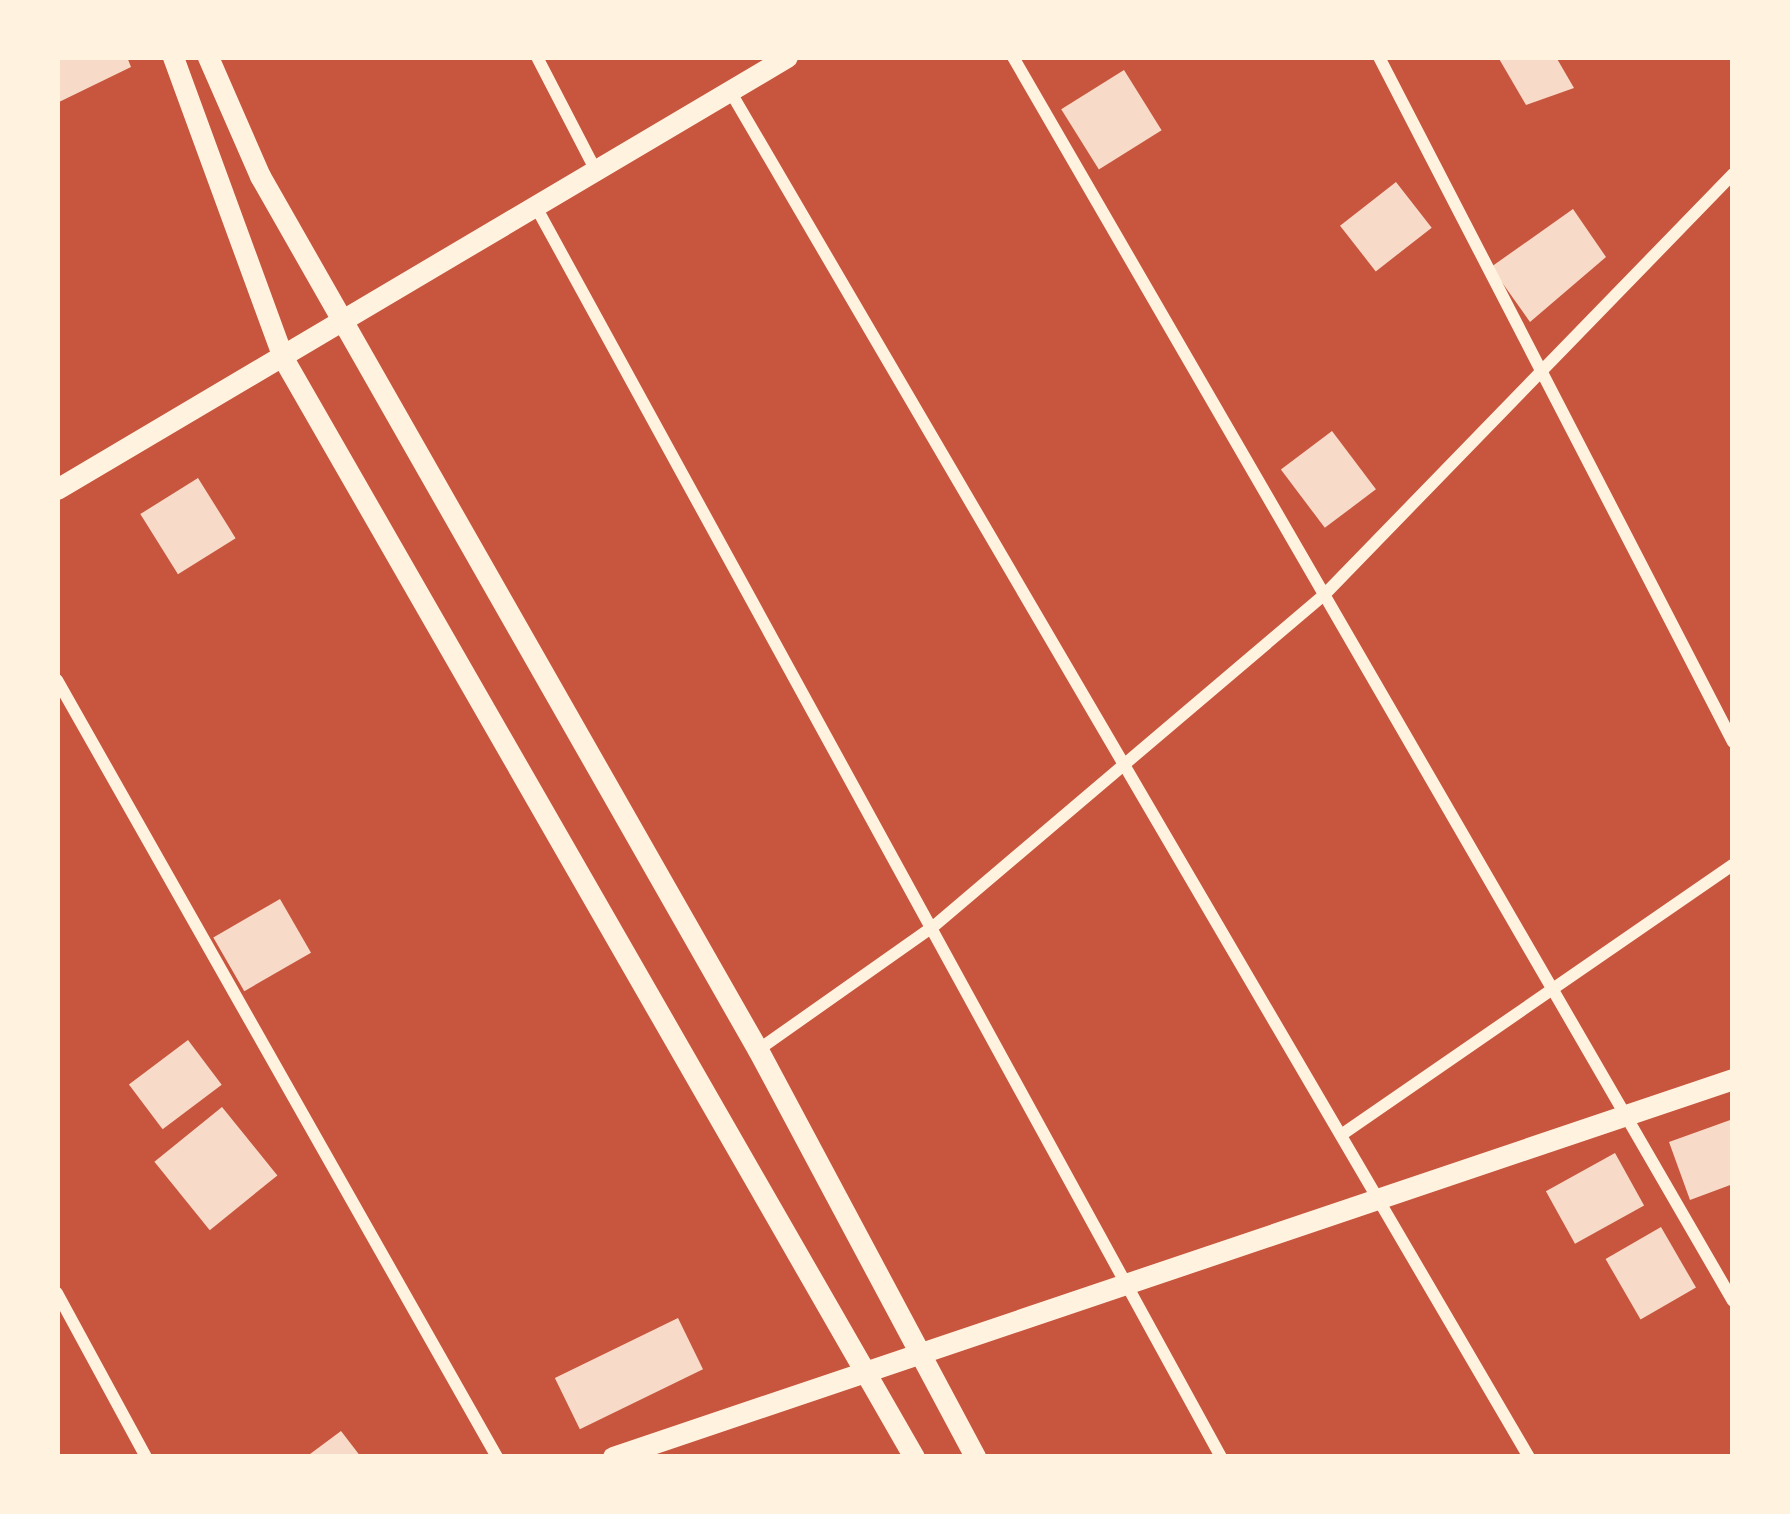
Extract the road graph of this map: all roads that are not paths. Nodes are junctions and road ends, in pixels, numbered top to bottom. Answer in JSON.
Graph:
{"nodes":[{"id":1,"x":173,"y":57,"type":"edge"},
{"id":2,"x":208,"y":57,"type":"edge"},
{"id":3,"x":537,"y":57,"type":"edge"},
{"id":4,"x":787,"y":57,"type":"edge"},
{"id":5,"x":1013,"y":57,"type":"edge"},
{"id":6,"x":1379,"y":57,"type":"edge"},
{"id":7,"x":730,"y":91,"type":"junction"},
{"id":8,"x":596,"y":171,"type":"junction"},
{"id":9,"x":1733,"y":174,"type":"edge"},
{"id":10,"x":536,"y":207,"type":"junction"},
{"id":11,"x":343,"y":322,"type":"junction"},
{"id":12,"x":283,"y":358,"type":"junction"},
{"id":13,"x":1537,"y":375,"type":"junction"},
{"id":14,"x":57,"y":488,"type":"edge"},
{"id":15,"x":1324,"y":593,"type":"junction"},
{"id":16,"x":57,"y":680,"type":"edge"},
{"id":17,"x":1733,"y":742,"type":"edge"},
{"id":18,"x":1119,"y":769,"type":"junction"},
{"id":19,"x":1733,"y":865,"type":"edge"},
{"id":20,"x":934,"y":926,"type":"junction"},
{"id":21,"x":1550,"y":984,"type":"junction"},
{"id":22,"x":758,"y":1050,"type":"junction"},
{"id":23,"x":1733,"y":1078,"type":"edge"},
{"id":24,"x":1625,"y":1115,"type":"junction"},
{"id":25,"x":1344,"y":1133,"type":"junction"},
{"id":26,"x":1383,"y":1197,"type":"junction"},
{"id":27,"x":1120,"y":1285,"type":"junction"},
{"id":28,"x":57,"y":1294,"type":"edge"},
{"id":29,"x":1733,"y":1300,"type":"edge"},
{"id":30,"x":918,"y":1354,"type":"junction"},
{"id":31,"x":865,"y":1371,"type":"junction"},
{"id":32,"x":146,"y":1457,"type":"edge"},
{"id":33,"x":496,"y":1457,"type":"edge"},
{"id":34,"x":614,"y":1457,"type":"edge"},
{"id":35,"x":914,"y":1457,"type":"edge"},
{"id":36,"x":975,"y":1457,"type":"edge"},
{"id":37,"x":1221,"y":1457,"type":"edge"},
{"id":38,"x":1528,"y":1457,"type":"edge"}],
"edges":[{"from":1,"to":12,"type":"street"},
{"from":2,"to":11,"type":"street"},
{"from":3,"to":8,"type":"street"},
{"from":4,"to":7,"type":"street"},
{"from":5,"to":15,"type":"street"},
{"from":6,"to":13,"type":"street"},
{"from":7,"to":8,"type":"street"},
{"from":7,"to":18,"type":"street"},
{"from":8,"to":10,"type":"street"},
{"from":9,"to":13,"type":"street"},
{"from":10,"to":11,"type":"street"},
{"from":10,"to":20,"type":"street"},
{"from":11,"to":12,"type":"street"},
{"from":11,"to":22,"type":"street"},
{"from":12,"to":14,"type":"street"},
{"from":12,"to":31,"type":"street"},
{"from":13,"to":15,"type":"street"},
{"from":13,"to":17,"type":"street"},
{"from":15,"to":18,"type":"street"},
{"from":15,"to":21,"type":"street"},
{"from":16,"to":33,"type":"street"},
{"from":18,"to":20,"type":"street"},
{"from":18,"to":25,"type":"street"},
{"from":19,"to":21,"type":"street"},
{"from":20,"to":22,"type":"street"},
{"from":20,"to":27,"type":"street"},
{"from":21,"to":24,"type":"street"},
{"from":21,"to":25,"type":"street"},
{"from":22,"to":30,"type":"street"},
{"from":23,"to":24,"type":"street"},
{"from":24,"to":26,"type":"street"},
{"from":24,"to":29,"type":"street"},
{"from":25,"to":26,"type":"street"},
{"from":26,"to":27,"type":"street"},
{"from":26,"to":38,"type":"street"},
{"from":27,"to":30,"type":"street"},
{"from":27,"to":37,"type":"street"},
{"from":28,"to":32,"type":"street"},
{"from":30,"to":31,"type":"street"},
{"from":30,"to":36,"type":"street"},
{"from":31,"to":34,"type":"street"},
{"from":31,"to":35,"type":"street"}]}
